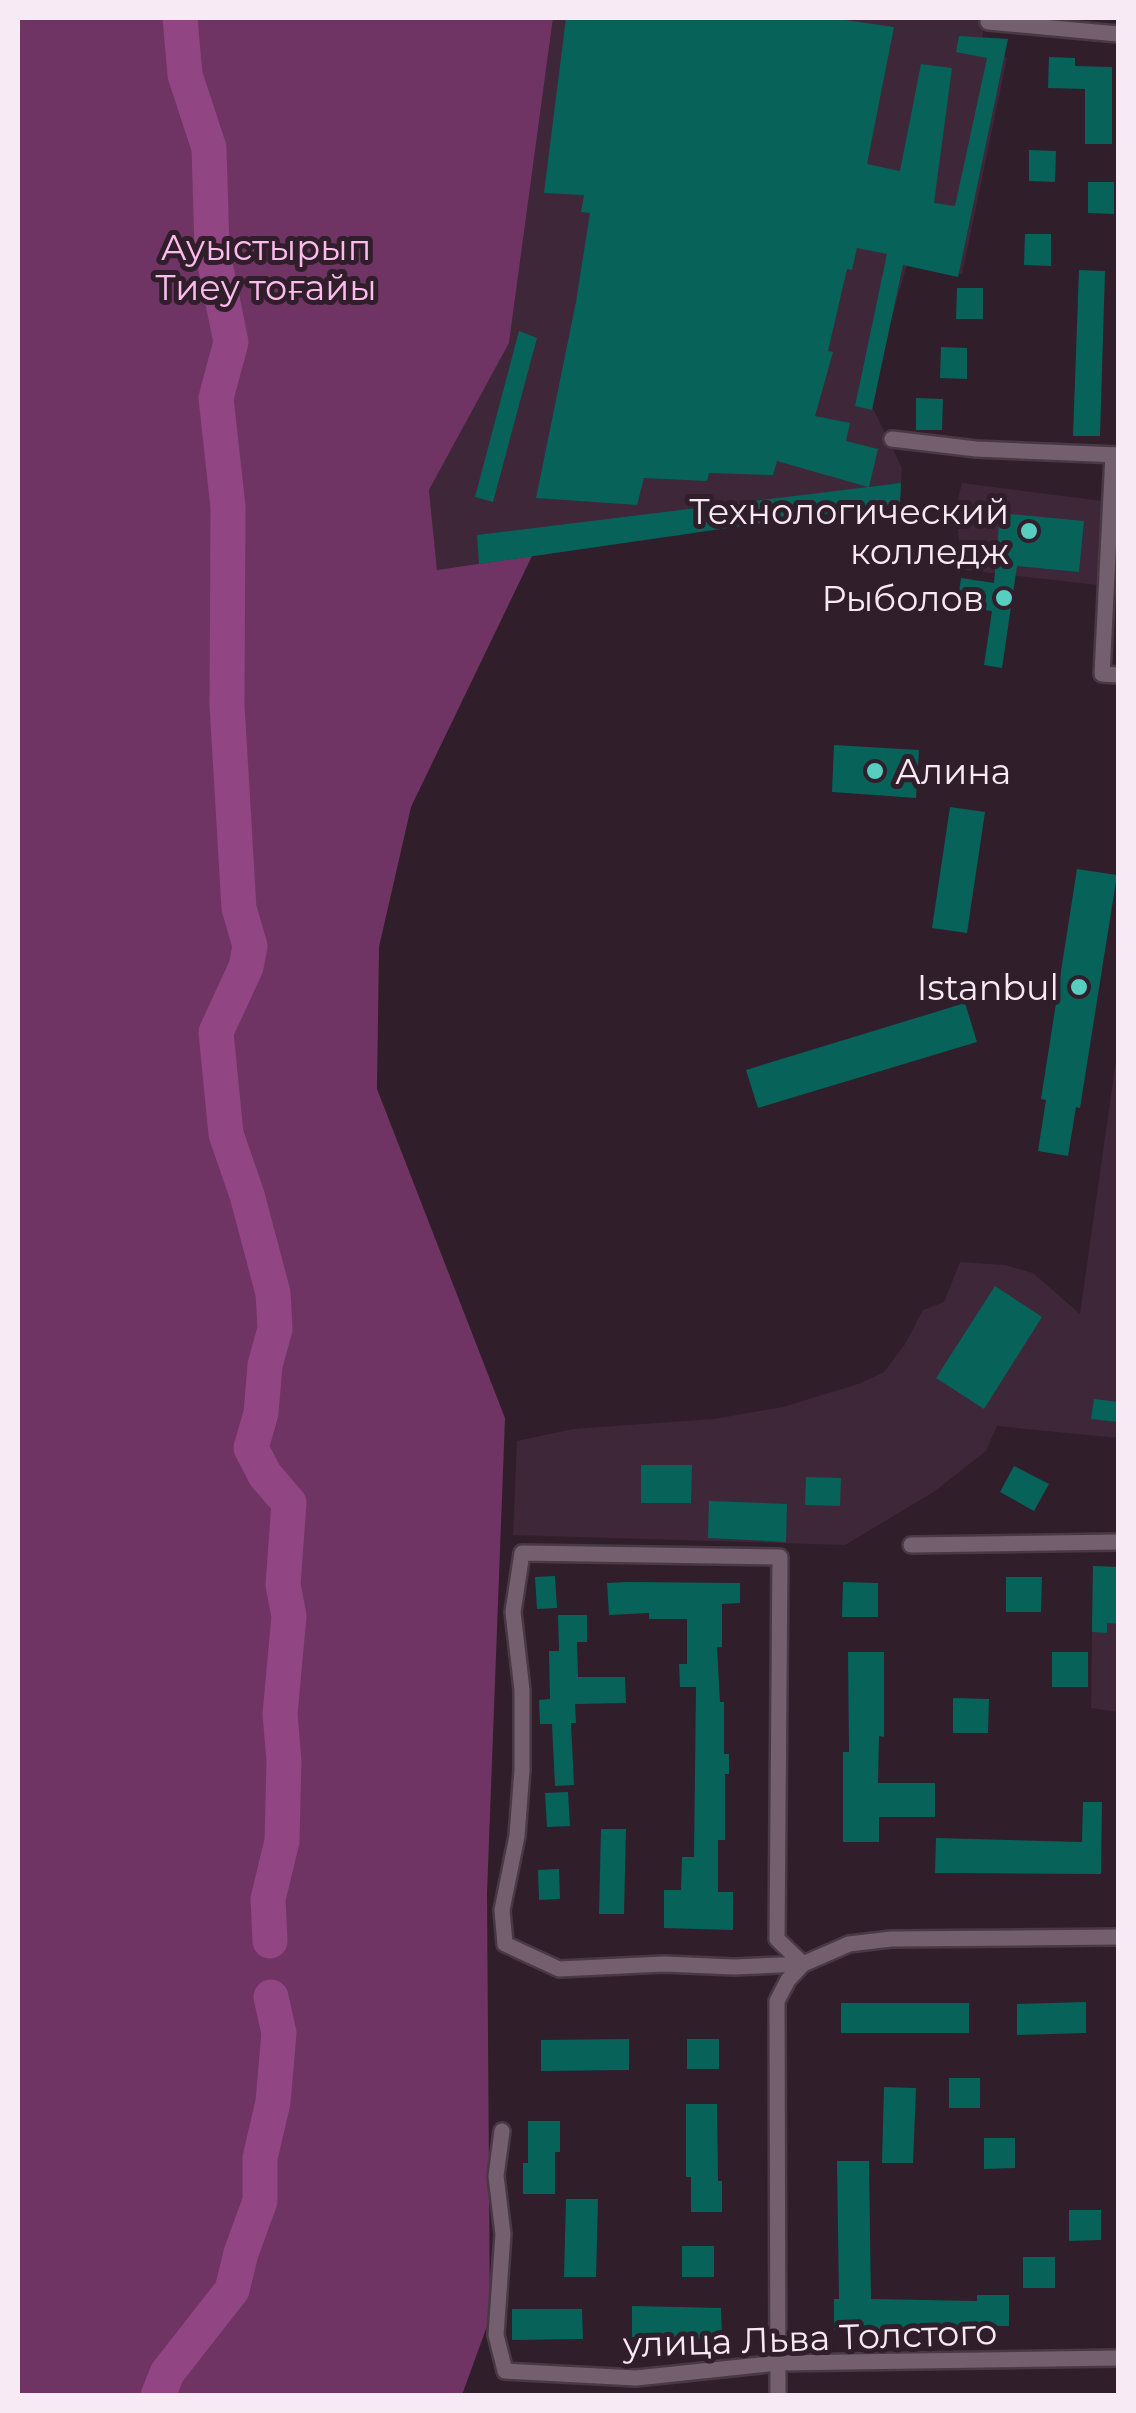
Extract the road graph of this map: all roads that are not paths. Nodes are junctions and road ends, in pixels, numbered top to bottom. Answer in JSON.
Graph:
{"nodes":[{"id":1,"x":988,"y":22,"type":"dead end"},
{"id":2,"x":1118,"y":34,"type":"edge"},
{"id":3,"x":892,"y":440,"type":"dead end"},
{"id":4,"x":1116,"y":455,"type":"edge"},
{"id":5,"x":1110,"y":675,"type":"edge"},
{"id":6,"x":1118,"y":1542,"type":"edge"},
{"id":7,"x":911,"y":1545,"type":"dead end"},
{"id":8,"x":1118,"y":1936,"type":"edge"},
{"id":9,"x":803,"y":1964,"type":"junction"},
{"id":10,"x":502,"y":2131,"type":"dead end"},
{"id":11,"x":1118,"y":2358,"type":"edge"},
{"id":12,"x":780,"y":2362,"type":"junction"},
{"id":13,"x":778,"y":2396,"type":"edge"}],
"edges":[{"from":1,"to":2,"type":"street"},
{"from":3,"to":4,"type":"street"},
{"from":4,"to":5,"type":"street"},
{"from":6,"to":7,"type":"street"},
{"from":8,"to":9,"type":"street"},
{"from":9,"to":9,"type":"street"},
{"from":9,"to":12,"type":"street"},
{"from":10,"to":12,"type":"street","name":"улица Льва Толстого"},
{"from":11,"to":12,"type":"street","name":"улица Льва Толстого"},
{"from":12,"to":13,"type":"street"}]}
